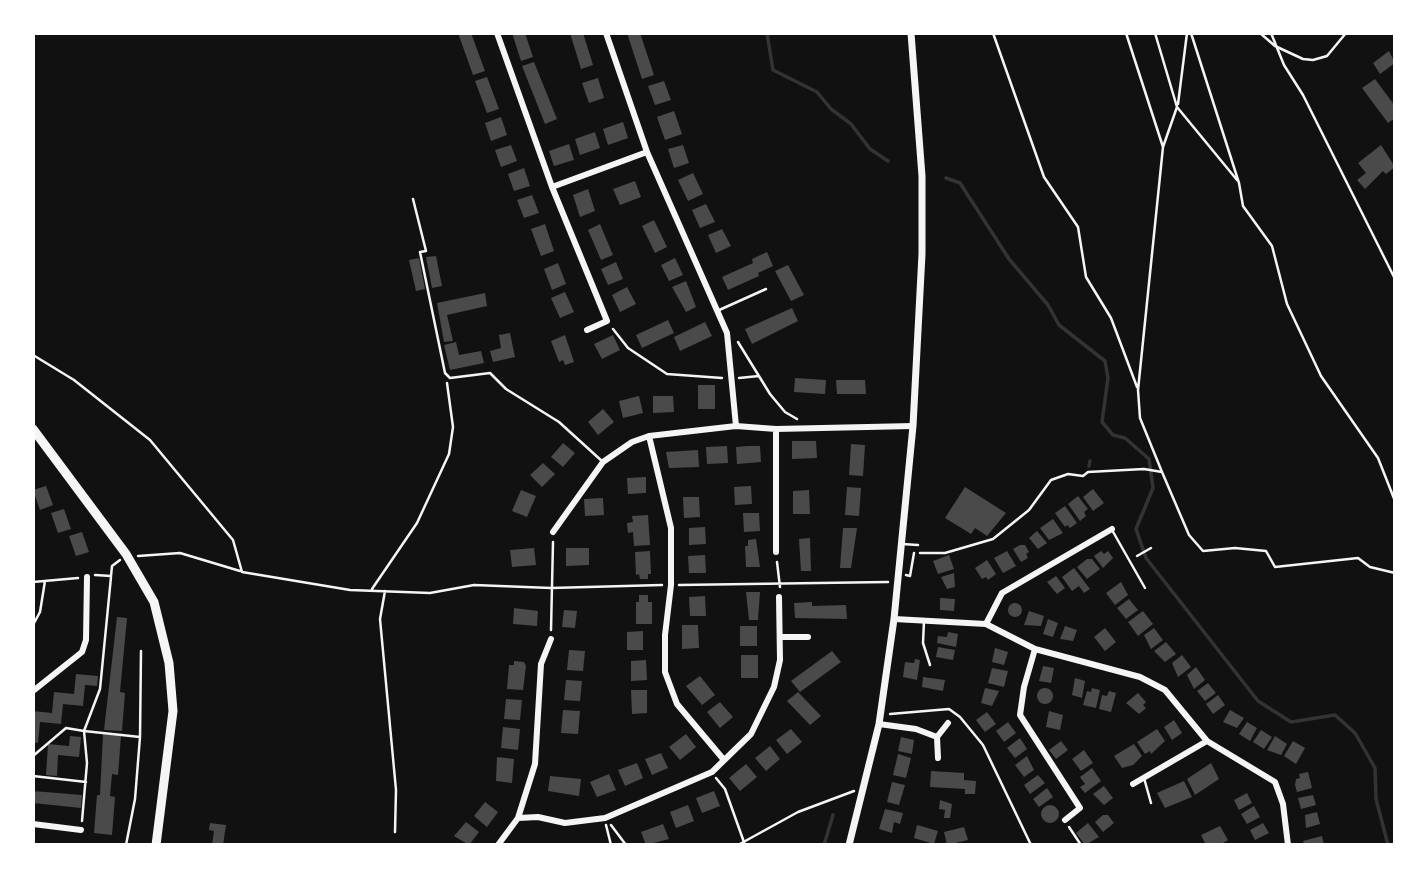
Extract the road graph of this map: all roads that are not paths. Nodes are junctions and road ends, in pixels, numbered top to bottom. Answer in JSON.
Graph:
{"nodes":[{"id":1,"x":497,"y":33,"type":"edge"},
{"id":2,"x":606,"y":33,"type":"edge"},
{"id":3,"x":911,"y":33,"type":"edge"},
{"id":4,"x":647,"y":152,"type":"junction"},
{"id":5,"x":552,"y":187,"type":"junction"},
{"id":6,"x":413,"y":199,"type":"dead end"},
{"id":7,"x":766,"y":289,"type":"dead end"},
{"id":8,"x":717,"y":311,"type":"junction"},
{"id":9,"x":587,"y":330,"type":"dead end"},
{"id":10,"x":736,"y":426,"type":"junction"},
{"id":11,"x":913,"y":426,"type":"junction"},
{"id":12,"x":33,"y":429,"type":"edge"},
{"id":13,"x":776,"y":429,"type":"junction"},
{"id":14,"x":649,"y":436,"type":"junction"},
{"id":15,"x":603,"y":462,"type":"junction"},
{"id":16,"x":1112,"y":528,"type":"joint"},
{"id":17,"x":553,"y":532,"type":"road end"},
{"id":18,"x":902,"y":544,"type":"junction"},
{"id":19,"x":918,"y":545,"type":"dead end"},
{"id":20,"x":776,"y":552,"type":"road end"},
{"id":21,"x":87,"y":577,"type":"road end"},
{"id":22,"x":1145,"y":588,"type":"dead end"},
{"id":23,"x":779,"y":597,"type":"road end"},
{"id":24,"x":894,"y":619,"type":"junction"},
{"id":25,"x":924,"y":621,"type":"junction"},
{"id":26,"x":986,"y":624,"type":"junction"},
{"id":27,"x":780,"y":637,"type":"junction"},
{"id":28,"x":808,"y":637,"type":"dead end"},
{"id":29,"x":551,"y":639,"type":"road end"},
{"id":30,"x":1035,"y":649,"type":"junction"},
{"id":31,"x":930,"y":665,"type":"dead end"},
{"id":32,"x":33,"y":691,"type":"edge"},
{"id":33,"x":948,"y":723,"type":"dead end"},
{"id":34,"x":878,"y":724,"type":"junction"},
{"id":35,"x":937,"y":737,"type":"junction"},
{"id":36,"x":1207,"y":741,"type":"junction"},
{"id":37,"x":938,"y":758,"type":"dead end"},
{"id":38,"x":724,"y":760,"type":"junction"},
{"id":39,"x":1144,"y":778,"type":"junction"},
{"id":40,"x":1133,"y":783,"type":"dead end"},
{"id":41,"x":1150,"y":803,"type":"dead end"},
{"id":42,"x":518,"y":818,"type":"junction"},
{"id":43,"x":1065,"y":820,"type":"road end"},
{"id":44,"x":33,"y":824,"type":"edge"},
{"id":45,"x":81,"y":830,"type":"road end"},
{"id":46,"x":851,"y":844,"type":"edge"},
{"id":47,"x":1286,"y":844,"type":"edge"},
{"id":48,"x":156,"y":845,"type":"edge"},
{"id":49,"x":498,"y":845,"type":"edge"}],
"edges":[{"from":1,"to":5,"type":"street"},
{"from":2,"to":4,"type":"street"},
{"from":3,"to":11,"type":"street"},
{"from":4,"to":5,"type":"street"},
{"from":4,"to":8,"type":"street"},
{"from":5,"to":9,"type":"street"},
{"from":6,"to":15,"type":"lane"},
{"from":7,"to":8,"type":"lane"},
{"from":8,"to":10,"type":"street"},
{"from":10,"to":13,"type":"street"},
{"from":10,"to":14,"type":"street"},
{"from":11,"to":13,"type":"street"},
{"from":11,"to":18,"type":"street"},
{"from":12,"to":48,"type":"main road"},
{"from":13,"to":20,"type":"street"},
{"from":14,"to":15,"type":"street"},
{"from":14,"to":38,"type":"street"},
{"from":15,"to":17,"type":"street"},
{"from":16,"to":22,"type":"lane"},
{"from":16,"to":26,"type":"street"},
{"from":18,"to":19,"type":"lane"},
{"from":18,"to":24,"type":"street"},
{"from":21,"to":32,"type":"street"},
{"from":23,"to":27,"type":"street"},
{"from":24,"to":25,"type":"street"},
{"from":24,"to":34,"type":"street"},
{"from":25,"to":26,"type":"street"},
{"from":25,"to":31,"type":"lane"},
{"from":26,"to":30,"type":"street"},
{"from":27,"to":28,"type":"street"},
{"from":27,"to":38,"type":"street"},
{"from":29,"to":42,"type":"street"},
{"from":30,"to":36,"type":"street"},
{"from":30,"to":43,"type":"street"},
{"from":33,"to":35,"type":"street"},
{"from":34,"to":35,"type":"street"},
{"from":34,"to":46,"type":"street"},
{"from":35,"to":37,"type":"street"},
{"from":36,"to":39,"type":"street"},
{"from":36,"to":47,"type":"street"},
{"from":38,"to":42,"type":"street"},
{"from":39,"to":40,"type":"street"},
{"from":39,"to":41,"type":"lane"},
{"from":42,"to":49,"type":"street"},
{"from":44,"to":45,"type":"street"}]}
